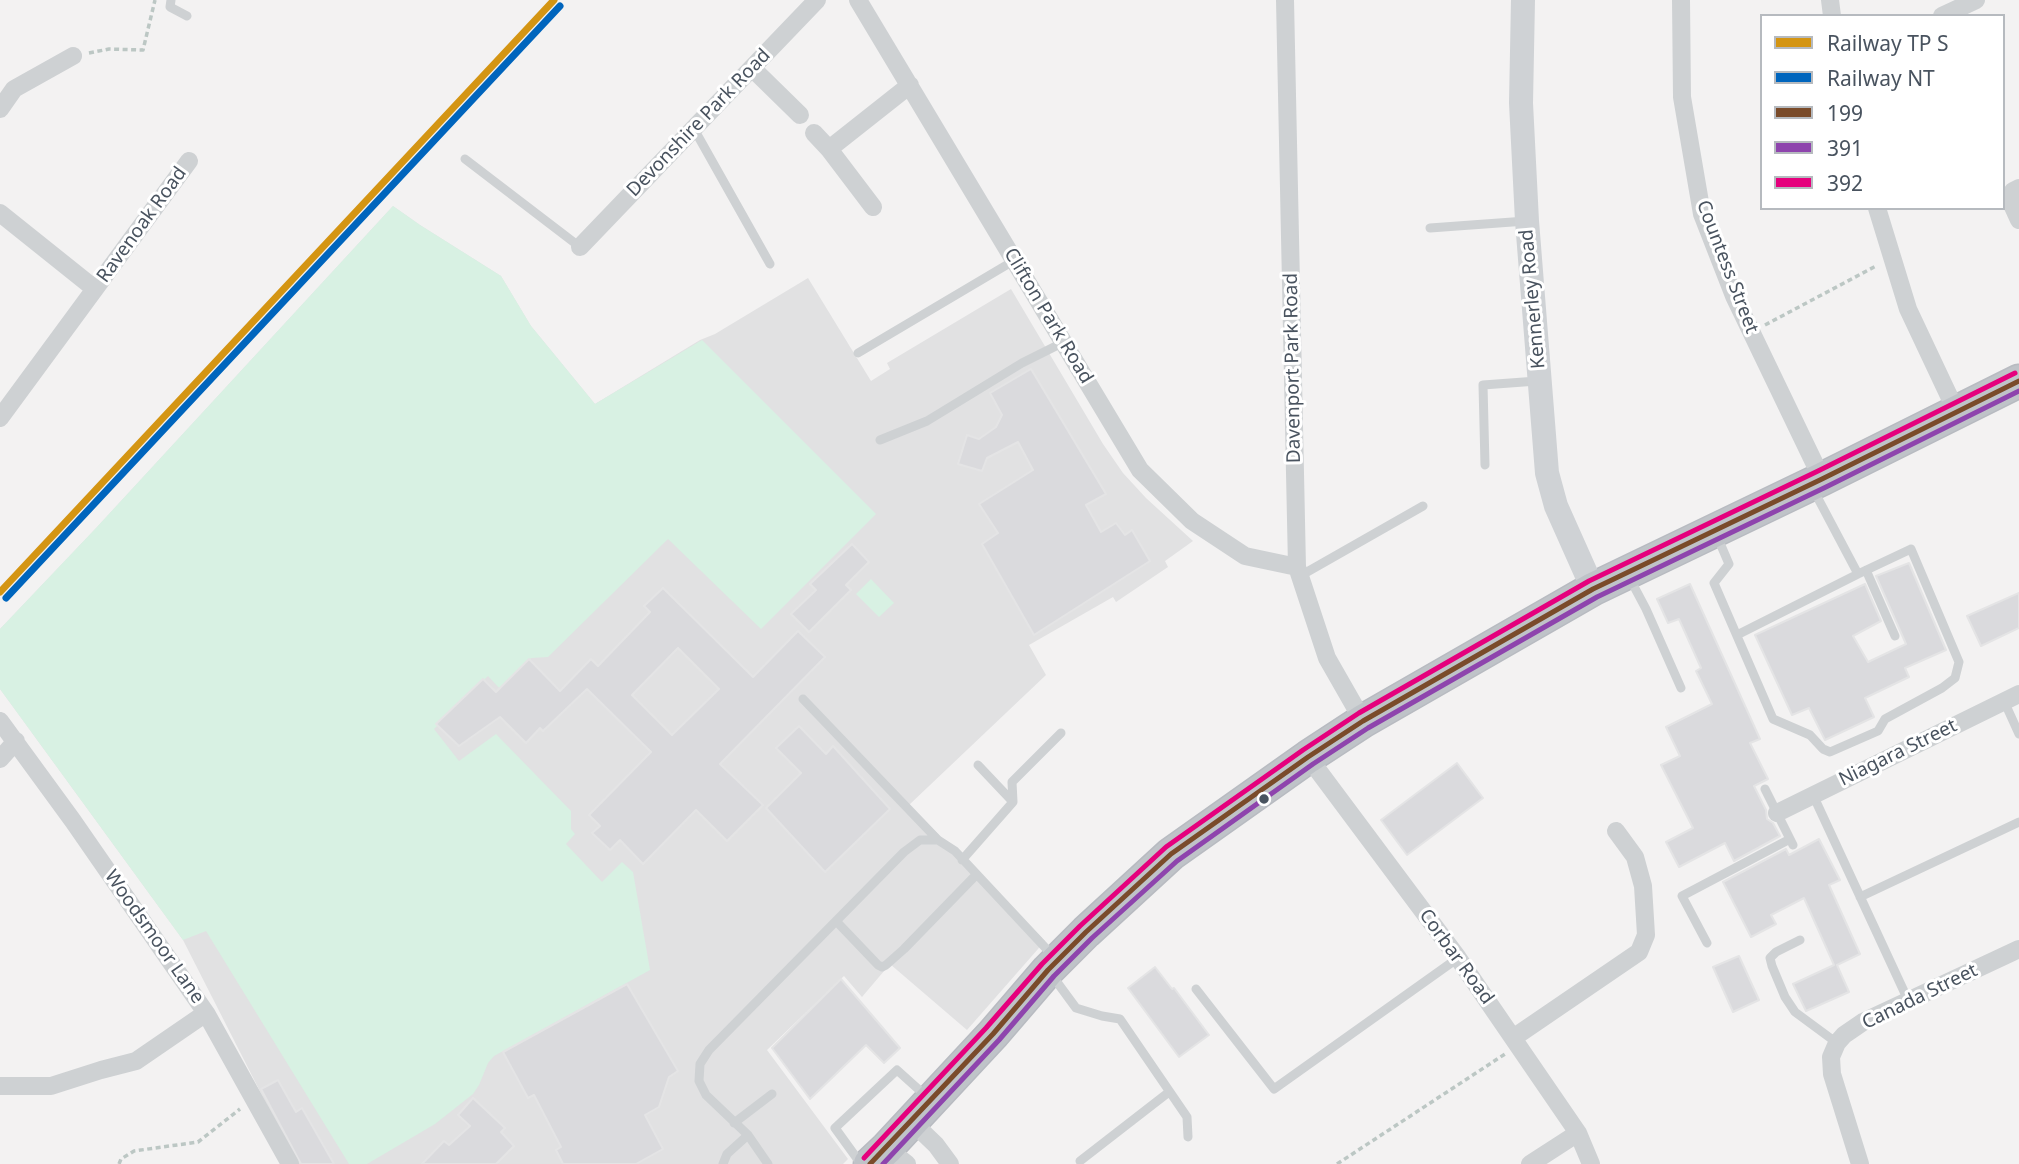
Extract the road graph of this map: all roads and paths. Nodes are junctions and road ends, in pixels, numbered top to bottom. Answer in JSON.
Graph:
{"nodes":[{"id":1,"x":155,"y":0,"type":"edge"},
{"id":2,"x":171,"y":0,"type":"edge"},
{"id":3,"x":817,"y":0,"type":"edge"},
{"id":4,"x":858,"y":0,"type":"edge"},
{"id":5,"x":1285,"y":0,"type":"edge"},
{"id":6,"x":1523,"y":0,"type":"edge"},
{"id":7,"x":1681,"y":0,"type":"edge"},
{"id":8,"x":1976,"y":0,"type":"edge"},
{"id":9,"x":1946,"y":14,"type":"edge"},
{"id":10,"x":187,"y":16,"type":"dead end"},
{"id":11,"x":73,"y":56,"type":"joint"},
{"id":12,"x":752,"y":68,"type":"junction"},
{"id":13,"x":910,"y":85,"type":"junction"},
{"id":14,"x":0,"y":110,"type":"edge"},
{"id":15,"x":800,"y":115,"type":"dead end"},
{"id":16,"x":694,"y":129,"type":"junction"},
{"id":17,"x":814,"y":133,"type":"dead end"},
{"id":18,"x":829,"y":149,"type":"junction"},
{"id":19,"x":465,"y":159,"type":"dead end"},
{"id":20,"x":190,"y":161,"type":"dead end"},
{"id":21,"x":2019,"y":188,"type":"edge"},
{"id":22,"x":873,"y":208,"type":"dead end"},
{"id":23,"x":1878,"y":210,"type":"edge"},
{"id":24,"x":0,"y":213,"type":"edge"},
{"id":25,"x":2019,"y":220,"type":"edge"},
{"id":26,"x":1527,"y":221,"type":"junction"},
{"id":27,"x":1430,"y":228,"type":"dead end"},
{"id":28,"x":580,"y":247,"type":"joint"},
{"id":29,"x":1892,"y":258,"type":"junction"},
{"id":30,"x":1015,"y":260,"type":"junction"},
{"id":31,"x":770,"y":264,"type":"dead end"},
{"id":32,"x":95,"y":289,"type":"junction"},
{"id":33,"x":1751,"y":332,"type":"junction"},
{"id":34,"x":1064,"y":342,"type":"junction"},
{"id":35,"x":858,"y":353,"type":"dead end"},
{"id":36,"x":1540,"y":380,"type":"junction"},
{"id":37,"x":2019,"y":381,"type":"edge"},
{"id":38,"x":1957,"y":413,"type":"junction"},
{"id":39,"x":0,"y":418,"type":"edge"},
{"id":40,"x":880,"y":440,"type":"dead end"},
{"id":41,"x":1485,"y":465,"type":"dead end"},
{"id":42,"x":1816,"y":482,"type":"junction"},
{"id":43,"x":1423,"y":506,"type":"dead end"},
{"id":44,"x":1715,"y":530,"type":"junction"},
{"id":45,"x":1299,"y":571,"type":"junction"},
{"id":46,"x":1862,"y":572,"type":"junction"},
{"id":47,"x":1626,"y":573,"type":"junction"},
{"id":48,"x":1593,"y":589,"type":"junction"},
{"id":49,"x":1737,"y":635,"type":"junction"},
{"id":50,"x":1895,"y":636,"type":"dead end"},
{"id":51,"x":1681,"y":688,"type":"dead end"},
{"id":52,"x":2012,"y":698,"type":"edge"},
{"id":53,"x":803,"y":699,"type":"dead end"},
{"id":54,"x":0,"y":721,"type":"edge"},
{"id":55,"x":1363,"y":721,"type":"junction"},
{"id":56,"x":1061,"y":733,"type":"dead end"},
{"id":57,"x":2019,"y":734,"type":"edge"},
{"id":58,"x":16,"y":741,"type":"junction"},
{"id":59,"x":1308,"y":757,"type":"junction"},
{"id":60,"x":0,"y":759,"type":"edge"},
{"id":61,"x":978,"y":765,"type":"dead end"},
{"id":62,"x":1765,"y":789,"type":"dead end"},
{"id":63,"x":1813,"y":795,"type":"junction"},
{"id":64,"x":1013,"y":802,"type":"junction"},
{"id":65,"x":1777,"y":813,"type":"junction"},
{"id":66,"x":2019,"y":822,"type":"edge"},
{"id":67,"x":1616,"y":831,"type":"dead end"},
{"id":68,"x":938,"y":840,"type":"junction"},
{"id":69,"x":962,"y":860,"type":"junction"},
{"id":70,"x":976,"y":875,"type":"junction"},
{"id":71,"x":1860,"y":897,"type":"junction"},
{"id":72,"x":836,"y":921,"type":"junction"},
{"id":73,"x":1800,"y":940,"type":"dead end"},
{"id":74,"x":1707,"y":943,"type":"dead end"},
{"id":75,"x":2019,"y":949,"type":"edge"},
{"id":76,"x":1458,"y":958,"type":"junction"},
{"id":77,"x":1053,"y":965,"type":"junction"},
{"id":78,"x":1196,"y":989,"type":"dead end"},
{"id":79,"x":1908,"y":1000,"type":"junction"},
{"id":80,"x":206,"y":1013,"type":"junction"},
{"id":81,"x":1516,"y":1042,"type":"junction"},
{"id":82,"x":1834,"y":1050,"type":"junction"},
{"id":83,"x":0,"y":1086,"type":"edge"},
{"id":84,"x":1169,"y":1092,"type":"junction"},
{"id":85,"x":772,"y":1094,"type":"dead end"},
{"id":86,"x":253,"y":1099,"type":"junction"},
{"id":87,"x":921,"y":1111,"type":"junction"},
{"id":88,"x":734,"y":1123,"type":"junction"},
{"id":89,"x":1578,"y":1133,"type":"junction"},
{"id":90,"x":748,"y":1135,"type":"junction"},
{"id":91,"x":1188,"y":1137,"type":"dead end"},
{"id":92,"x":881,"y":1160,"type":"edge"},
{"id":93,"x":1080,"y":1161,"type":"dead end"},
{"id":94,"x":119,"y":1164,"type":"edge"},
{"id":95,"x":290,"y":1164,"type":"edge"},
{"id":96,"x":723,"y":1164,"type":"edge"},
{"id":97,"x":768,"y":1164,"type":"edge"},
{"id":98,"x":950,"y":1164,"type":"edge"},
{"id":99,"x":1337,"y":1164,"type":"edge"},
{"id":100,"x":1530,"y":1164,"type":"edge"},
{"id":101,"x":1591,"y":1164,"type":"edge"},
{"id":102,"x":1860,"y":1164,"type":"edge"}],
"edges":[{"from":1,"to":11,"type":"path"},
{"from":2,"to":10,"type":"lane"},
{"from":3,"to":12,"type":"street","name":"Devonshire Park Road"},
{"from":4,"to":13,"type":"street","name":"Clifton Park Road"},
{"from":5,"to":45,"type":"street","name":"Davenport Park Road"},
{"from":6,"to":26,"type":"street","name":"Kennerley Road"},
{"from":7,"to":33,"type":"street","name":"Countess Street"},
{"from":8,"to":9,"type":"street"},
{"from":11,"to":14,"type":"street"},
{"from":12,"to":15,"type":"street"},
{"from":12,"to":16,"type":"street","name":"Devonshire Park Road"},
{"from":13,"to":18,"type":"street"},
{"from":13,"to":30,"type":"street","name":"Clifton Park Road"},
{"from":16,"to":28,"type":"street","name":"Devonshire Park Road"},
{"from":16,"to":31,"type":"lane"},
{"from":17,"to":18,"type":"street"},
{"from":18,"to":22,"type":"street"},
{"from":19,"to":28,"type":"lane"},
{"from":20,"to":32,"type":"street","name":"Ravenoak Road"},
{"from":21,"to":25,"type":"street"},
{"from":23,"to":29,"type":"street"},
{"from":24,"to":32,"type":"street","name":"Ravenoak Road"},
{"from":26,"to":27,"type":"lane"},
{"from":26,"to":36,"type":"street","name":"Kennerley Road"},
{"from":29,"to":33,"type":"path"},
{"from":29,"to":38,"type":"street"},
{"from":30,"to":34,"type":"street","name":"Clifton Park Road"},
{"from":30,"to":35,"type":"lane"},
{"from":32,"to":39,"type":"street","name":"Ravenoak Road"},
{"from":33,"to":42,"type":"street","name":"Countess Street"},
{"from":34,"to":40,"type":"lane"},
{"from":34,"to":45,"type":"street","name":"Clifton Park Road"},
{"from":36,"to":41,"type":"lane"},
{"from":36,"to":48,"type":"street","name":"Kennerley Road"},
{"from":37,"to":38,"type":"highway"},
{"from":38,"to":42,"type":"highway"},
{"from":42,"to":44,"type":"highway"},
{"from":42,"to":46,"type":"lane"},
{"from":43,"to":45,"type":"lane"},
{"from":44,"to":47,"type":"highway"},
{"from":44,"to":49,"type":"lane"},
{"from":45,"to":55,"type":"street","name":"Davenport Park Road"},
{"from":46,"to":49,"type":"lane"},
{"from":46,"to":49,"type":"lane"},
{"from":46,"to":50,"type":"lane"},
{"from":47,"to":48,"type":"highway"},
{"from":47,"to":51,"type":"lane"},
{"from":48,"to":55,"type":"highway"},
{"from":52,"to":57,"type":"lane"},
{"from":52,"to":63,"type":"street","name":"Niagara Street"},
{"from":53,"to":68,"type":"lane"},
{"from":54,"to":58,"type":"street","name":"Woodsmoor Lane"},
{"from":55,"to":59,"type":"highway"},
{"from":56,"to":64,"type":"lane"},
{"from":58,"to":60,"type":"street"},
{"from":58,"to":80,"type":"street","name":"Woodsmoor Lane"},
{"from":59,"to":76,"type":"street","name":"Corbar Road"},
{"from":59,"to":77,"type":"highway"},
{"from":61,"to":64,"type":"lane"},
{"from":62,"to":65,"type":"lane"},
{"from":63,"to":65,"type":"street","name":"Niagara Street"},
{"from":63,"to":71,"type":"lane"},
{"from":64,"to":69,"type":"lane"},
{"from":65,"to":74,"type":"lane"},
{"from":66,"to":71,"type":"lane"},
{"from":67,"to":81,"type":"street"},
{"from":68,"to":69,"type":"lane"},
{"from":68,"to":72,"type":"lane"},
{"from":69,"to":70,"type":"lane"},
{"from":70,"to":72,"type":"lane"},
{"from":70,"to":77,"type":"lane"},
{"from":71,"to":79,"type":"lane"},
{"from":72,"to":88,"type":"lane"},
{"from":73,"to":82,"type":"lane"},
{"from":75,"to":79,"type":"street","name":"Canada Street"},
{"from":76,"to":78,"type":"lane"},
{"from":76,"to":81,"type":"street","name":"Corbar Road"},
{"from":77,"to":84,"type":"lane"},
{"from":77,"to":87,"type":"highway"},
{"from":79,"to":82,"type":"street","name":"Canada Street"},
{"from":80,"to":83,"type":"street"},
{"from":80,"to":86,"type":"street","name":"Woodsmoor Lane"},
{"from":81,"to":89,"type":"street","name":"Corbar Road"},
{"from":81,"to":99,"type":"path"},
{"from":82,"to":102,"type":"street"},
{"from":84,"to":91,"type":"lane"},
{"from":84,"to":93,"type":"lane"},
{"from":85,"to":88,"type":"lane"},
{"from":86,"to":94,"type":"path"},
{"from":86,"to":95,"type":"street","name":"Woodsmoor Lane"},
{"from":87,"to":92,"type":"highway"},
{"from":87,"to":92,"type":"lane"},
{"from":87,"to":98,"type":"street"},
{"from":88,"to":90,"type":"lane"},
{"from":89,"to":100,"type":"street"},
{"from":89,"to":101,"type":"street","name":"Corbar Road"},
{"from":90,"to":96,"type":"lane"},
{"from":90,"to":97,"type":"lane"}]}
